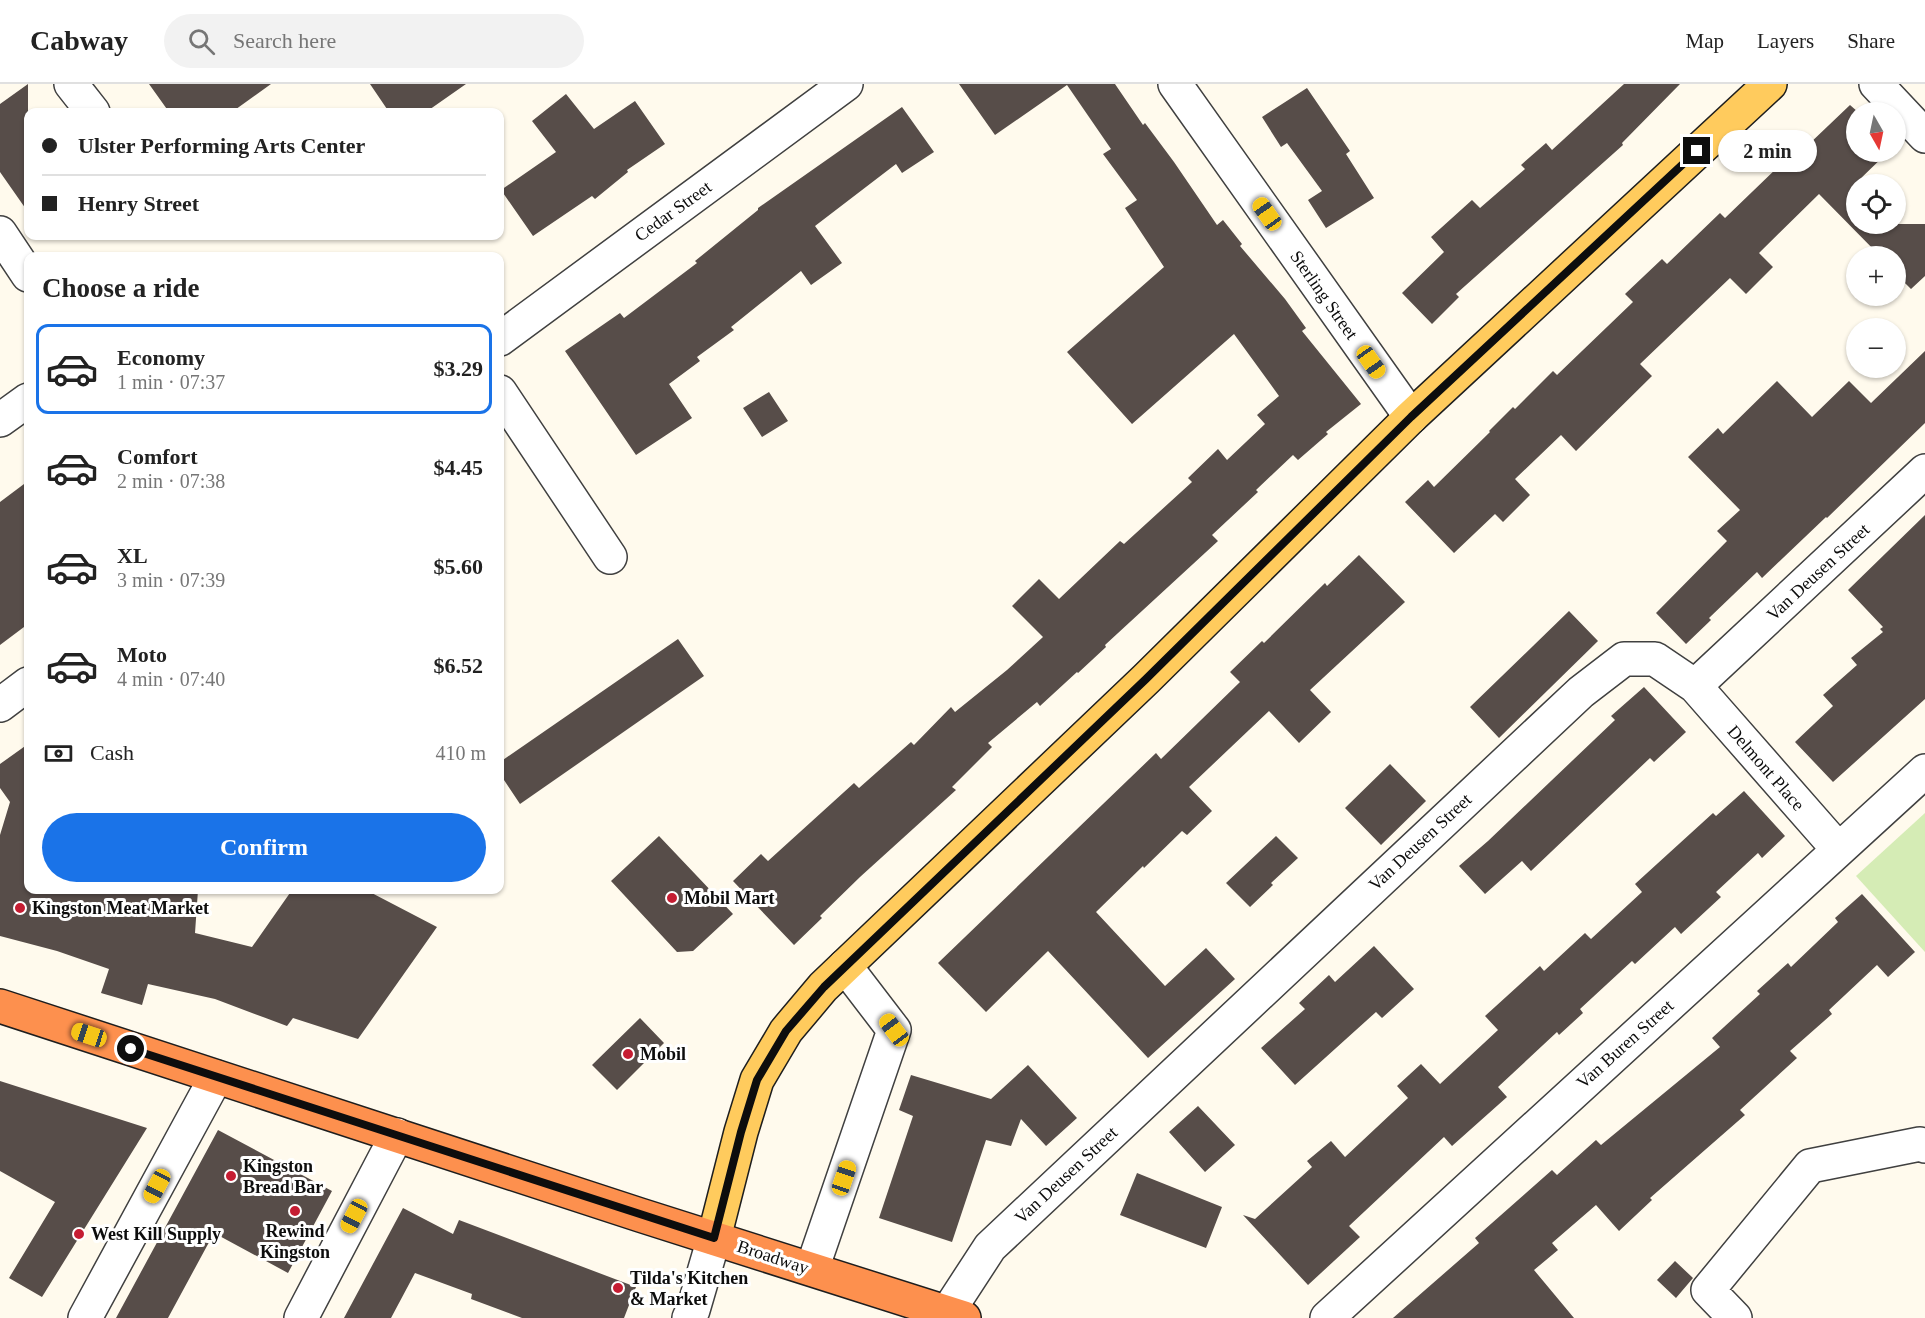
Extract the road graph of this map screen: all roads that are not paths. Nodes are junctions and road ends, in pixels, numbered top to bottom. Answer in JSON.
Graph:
{"nodes":[{"id":1,"x":71,"y":84,"type":"edge"},
{"id":2,"x":846,"y":84,"type":"edge"},
{"id":3,"x":1175,"y":84,"type":"edge"},
{"id":4,"x":1770,"y":84,"type":"edge"},
{"id":5,"x":1876,"y":84,"type":"edge"},
{"id":6,"x":90,"y":108,"type":"edge"},
{"id":7,"x":1925,"y":136,"type":"edge"},
{"id":8,"x":0,"y":233,"type":"edge"},
{"id":9,"x":24,"y":269,"type":"edge"},
{"id":10,"x":504,"y":336,"type":"edge"},
{"id":11,"x":504,"y":398,"type":"edge"},
{"id":12,"x":24,"y":403,"type":"edge"},
{"id":13,"x":1411,"y":417,"type":"junction"},
{"id":14,"x":0,"y":420,"type":"edge"},
{"id":15,"x":1925,"y":471,"type":"edge"},
{"id":16,"x":610,"y":557,"type":"dead end"},
{"id":17,"x":1695,"y":686,"type":"junction"},
{"id":18,"x":24,"y":687,"type":"edge"},
{"id":19,"x":0,"y":705,"type":"edge"},
{"id":20,"x":1925,"y":771,"type":"edge"},
{"id":21,"x":1838,"y":849,"type":"junction"},
{"id":22,"x":845,"y":966,"type":"junction"},
{"id":23,"x":0,"y":1006,"type":"edge"},
{"id":24,"x":216,"y":1077,"type":"junction"},
{"id":25,"x":397,"y":1135,"type":"junction"},
{"id":26,"x":1925,"y":1146,"type":"edge"},
{"id":27,"x":714,"y":1238,"type":"junction"},
{"id":28,"x":812,"y":1269,"type":"junction"},
{"id":29,"x":956,"y":1315,"type":"edge"},
{"id":30,"x":85,"y":1318,"type":"edge"},
{"id":31,"x":301,"y":1318,"type":"edge"},
{"id":32,"x":689,"y":1318,"type":"edge"},
{"id":33,"x":1327,"y":1318,"type":"edge"},
{"id":34,"x":1735,"y":1318,"type":"edge"}],
"edges":[{"from":1,"to":6,"type":"street"},
{"from":2,"to":10,"type":"street","name":"Cedar Street"},
{"from":3,"to":13,"type":"street","name":"Sterling Street"},
{"from":4,"to":13,"type":"main road"},
{"from":5,"to":7,"type":"street"},
{"from":8,"to":9,"type":"street"},
{"from":11,"to":16,"type":"street"},
{"from":12,"to":14,"type":"street"},
{"from":13,"to":22,"type":"main road"},
{"from":15,"to":17,"type":"street","name":"Van Deusen Street"},
{"from":17,"to":21,"type":"street","name":"Delmont Place"},
{"from":17,"to":29,"type":"street","name":"Van Deusen Street"},
{"from":18,"to":19,"type":"street"},
{"from":20,"to":21,"type":"street","name":"Van Buren Street"},
{"from":21,"to":33,"type":"street","name":"Van Buren Street"},
{"from":22,"to":27,"type":"main road"},
{"from":22,"to":28,"type":"street"},
{"from":23,"to":24,"type":"highway","name":"Broadway"},
{"from":24,"to":25,"type":"highway","name":"Broadway"},
{"from":24,"to":30,"type":"street"},
{"from":25,"to":27,"type":"highway","name":"Broadway"},
{"from":25,"to":31,"type":"street"},
{"from":26,"to":34,"type":"street"},
{"from":27,"to":28,"type":"highway","name":"Broadway"},
{"from":27,"to":32,"type":"street"},
{"from":28,"to":29,"type":"highway","name":"Broadway"}]}
